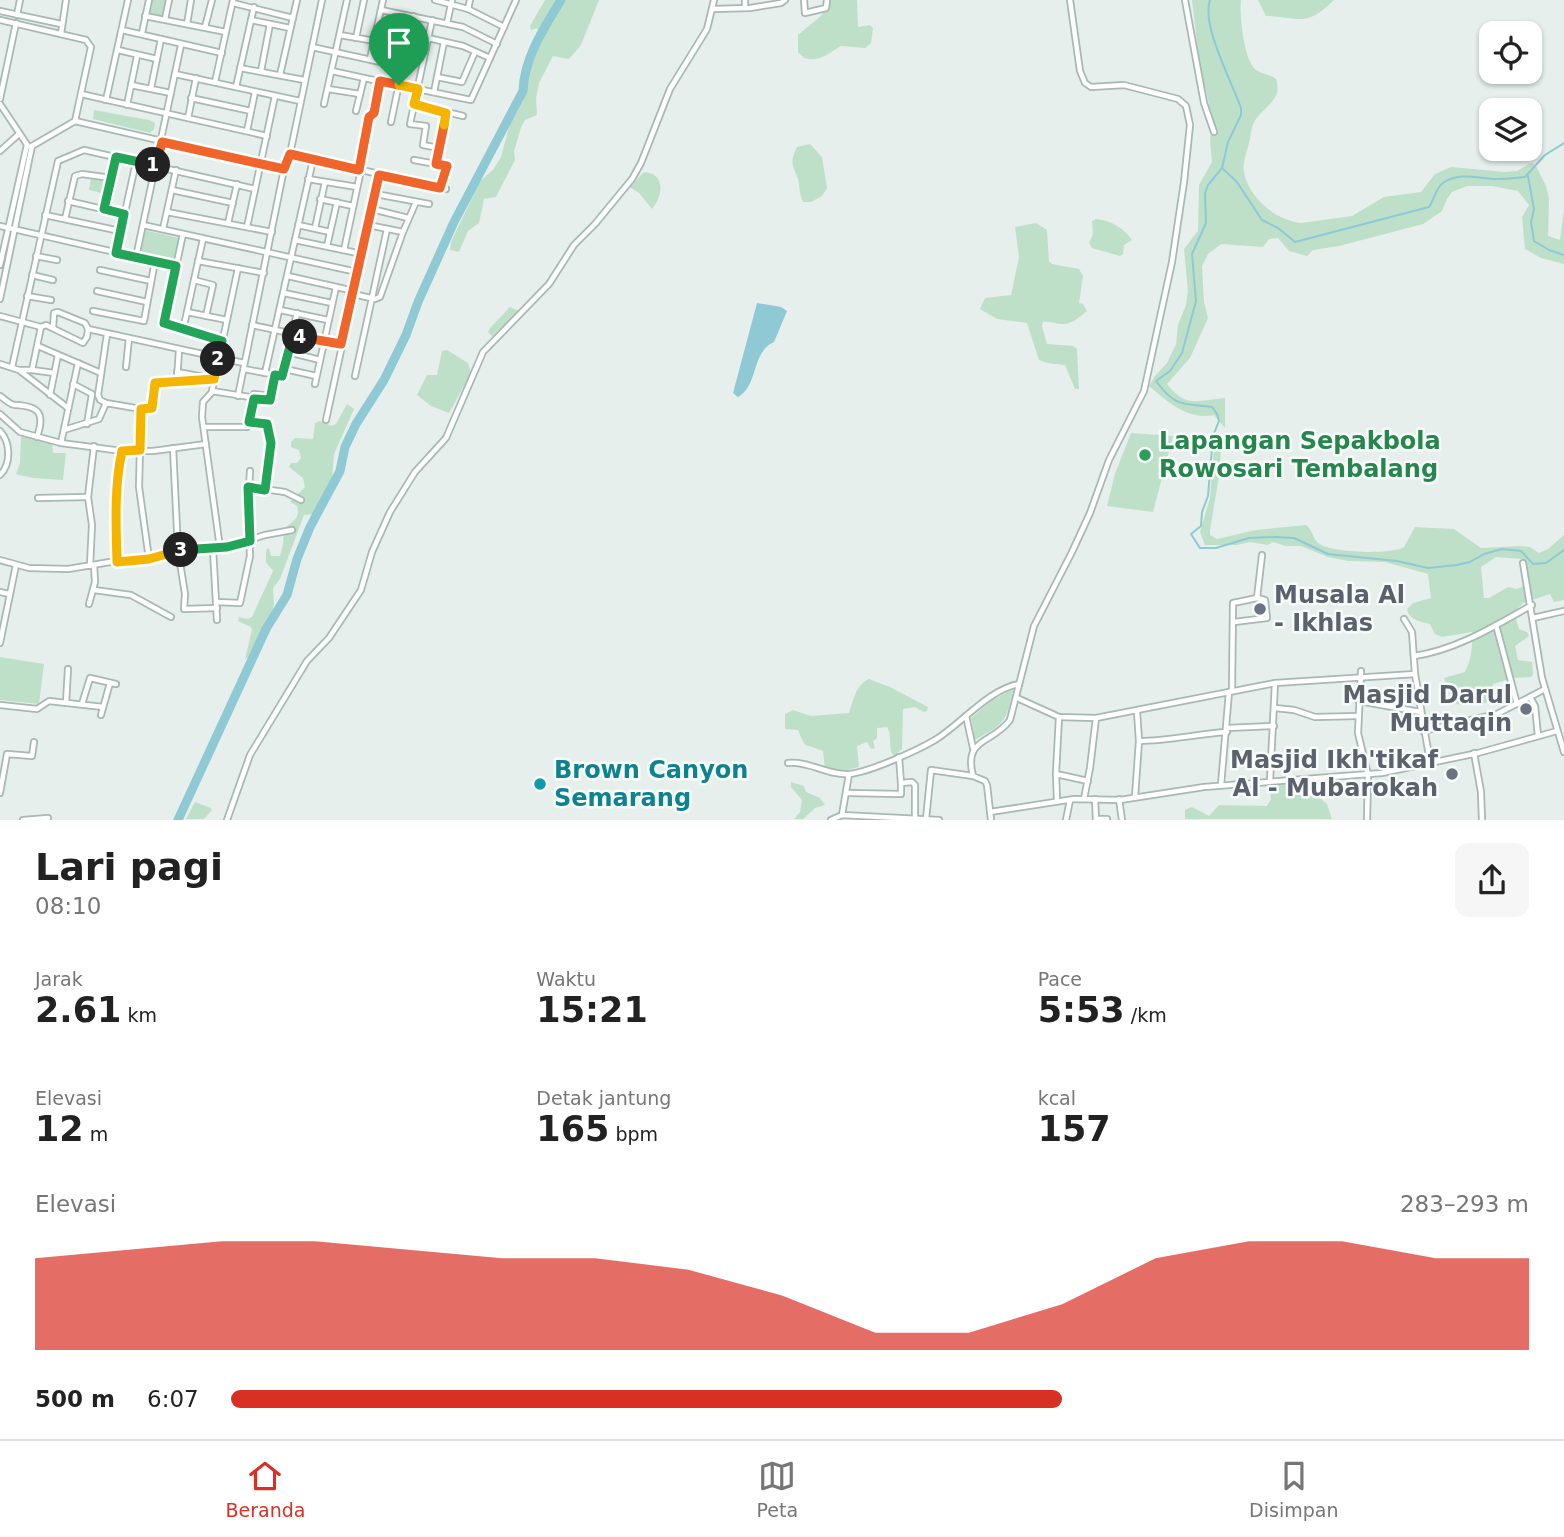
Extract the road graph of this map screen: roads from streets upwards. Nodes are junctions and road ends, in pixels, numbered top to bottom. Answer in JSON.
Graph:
{"nodes":[{"id":1,"x":20,"y":0,"type":"edge"},
{"id":2,"x":66,"y":0,"type":"edge"},
{"id":3,"x":128,"y":0,"type":"edge"},
{"id":4,"x":149,"y":0,"type":"edge"},
{"id":5,"x":169,"y":0,"type":"edge"},
{"id":6,"x":191,"y":0,"type":"edge"},
{"id":7,"x":212,"y":0,"type":"edge"},
{"id":8,"x":297,"y":0,"type":"edge"},
{"id":9,"x":322,"y":0,"type":"edge"},
{"id":10,"x":347,"y":0,"type":"edge"},
{"id":11,"x":364,"y":0,"type":"edge"},
{"id":12,"x":383,"y":0,"type":"edge"},
{"id":13,"x":435,"y":0,"type":"edge"},
{"id":14,"x":470,"y":0,"type":"edge"},
{"id":15,"x":516,"y":0,"type":"edge"},
{"id":16,"x":714,"y":0,"type":"edge"},
{"id":17,"x":745,"y":0,"type":"edge"},
{"id":18,"x":785,"y":0,"type":"edge"},
{"id":19,"x":804,"y":0,"type":"edge"},
{"id":20,"x":827,"y":0,"type":"edge"},
{"id":21,"x":1070,"y":0,"type":"edge"},
{"id":22,"x":1185,"y":0,"type":"edge"},
{"id":23,"x":233,"y":1,"type":"edge"},
{"id":24,"x":452,"y":2,"type":"edge"},
{"id":25,"x":254,"y":7,"type":"junction"},
{"id":26,"x":745,"y":8,"type":"junction"},
{"id":27,"x":468,"y":9,"type":"junction"},
{"id":28,"x":712,"y":9,"type":"junction"},
{"id":29,"x":381,"y":10,"type":"junction"},
{"id":30,"x":0,"y":12,"type":"edge"},
{"id":31,"x":17,"y":15,"type":"junction"},
{"id":32,"x":145,"y":16,"type":"junction"},
{"id":33,"x":413,"y":16,"type":"junction"},
{"id":34,"x":293,"y":18,"type":"junction"},
{"id":35,"x":165,"y":19,"type":"junction"},
{"id":36,"x":0,"y":20,"type":"edge"},
{"id":37,"x":251,"y":20,"type":"junction"},
{"id":38,"x":432,"y":20,"type":"junction"},
{"id":39,"x":16,"y":23,"type":"junction"},
{"id":40,"x":447,"y":23,"type":"junction"},
{"id":41,"x":61,"y":24,"type":"junction"},
{"id":42,"x":187,"y":24,"type":"junction"},
{"id":43,"x":270,"y":24,"type":"junction"},
{"id":44,"x":205,"y":27,"type":"junction"},
{"id":45,"x":504,"y":27,"type":"junction"},
{"id":46,"x":290,"y":28,"type":"junction"},
{"id":47,"x":122,"y":30,"type":"junction"},
{"id":48,"x":142,"y":33,"type":"junction"},
{"id":49,"x":226,"y":33,"type":"junction"},
{"id":50,"x":61,"y":34,"type":"junction"},
{"id":51,"x":340,"y":35,"type":"junction"},
{"id":52,"x":356,"y":38,"type":"junction"},
{"id":53,"x":428,"y":38,"type":"junction"},
{"id":54,"x":162,"y":39,"type":"junction"},
{"id":55,"x":375,"y":41,"type":"junction"},
{"id":56,"x":444,"y":42,"type":"junction"},
{"id":57,"x":497,"y":44,"type":"junction"},
{"id":58,"x":181,"y":45,"type":"junction"},
{"id":59,"x":312,"y":47,"type":"junction"},
{"id":60,"x":118,"y":50,"type":"junction"},
{"id":61,"x":475,"y":52,"type":"junction"},
{"id":62,"x":222,"y":53,"type":"junction"},
{"id":63,"x":336,"y":53,"type":"junction"},
{"id":64,"x":137,"y":56,"type":"junction"},
{"id":65,"x":490,"y":58,"type":"junction"},
{"id":66,"x":370,"y":59,"type":"junction"},
{"id":67,"x":157,"y":60,"type":"junction"},
{"id":68,"x":403,"y":66,"type":"junction"},
{"id":69,"x":240,"y":68,"type":"junction"},
{"id":70,"x":261,"y":71,"type":"junction"},
{"id":71,"x":332,"y":71,"type":"junction"},
{"id":72,"x":175,"y":74,"type":"junction"},
{"id":73,"x":280,"y":75,"type":"junction"},
{"id":74,"x":437,"y":77,"type":"junction"},
{"id":75,"x":196,"y":78,"type":"junction"},
{"id":76,"x":364,"y":78,"type":"junction"},
{"id":77,"x":305,"y":80,"type":"junction"},
{"id":78,"x":380,"y":81,"type":"junction"},
{"id":79,"x":215,"y":82,"type":"junction"},
{"id":80,"x":131,"y":85,"type":"junction"},
{"id":81,"x":399,"y":85,"type":"junction"},
{"id":82,"x":236,"y":87,"type":"junction"},
{"id":83,"x":150,"y":88,"type":"junction"},
{"id":84,"x":328,"y":89,"type":"junction"},
{"id":85,"x":418,"y":89,"type":"junction"},
{"id":86,"x":255,"y":92,"type":"junction"},
{"id":87,"x":171,"y":93,"type":"junction"},
{"id":88,"x":434,"y":93,"type":"junction"},
{"id":89,"x":81,"y":94,"type":"junction"},
{"id":90,"x":360,"y":94,"type":"junction"},
{"id":91,"x":275,"y":96,"type":"junction"},
{"id":92,"x":191,"y":98,"type":"junction"},
{"id":93,"x":0,"y":99,"type":"edge"},
{"id":94,"x":106,"y":100,"type":"junction"},
{"id":95,"x":300,"y":101,"type":"junction"},
{"id":96,"x":0,"y":104,"type":"edge"},
{"id":97,"x":324,"y":104,"type":"dead end"},
{"id":98,"x":414,"y":104,"type":"junction"},
{"id":99,"x":127,"y":105,"type":"junction"},
{"id":100,"x":251,"y":111,"type":"junction"},
{"id":101,"x":356,"y":111,"type":"dead end"},
{"id":102,"x":446,"y":113,"type":"junction"},
{"id":103,"x":167,"y":114,"type":"junction"},
{"id":104,"x":463,"y":116,"type":"dead end"},
{"id":105,"x":8,"y":117,"type":"junction"},
{"id":106,"x":188,"y":118,"type":"junction"},
{"id":107,"x":75,"y":121,"type":"junction"},
{"id":108,"x":391,"y":122,"type":"dead end"},
{"id":109,"x":0,"y":123,"type":"edge"},
{"id":110,"x":247,"y":131,"type":"junction"},
{"id":111,"x":1214,"y":132,"type":"dead end"},
{"id":112,"x":19,"y":134,"type":"junction"},
{"id":113,"x":267,"y":136,"type":"junction"},
{"id":114,"x":162,"y":142,"type":"junction"},
{"id":115,"x":29,"y":146,"type":"junction"},
{"id":116,"x":439,"y":148,"type":"junction"},
{"id":117,"x":0,"y":151,"type":"edge"},
{"id":118,"x":290,"y":154,"type":"junction"},
{"id":119,"x":116,"y":157,"type":"junction"},
{"id":120,"x":313,"y":160,"type":"junction"},
{"id":121,"x":414,"y":160,"type":"dead end"},
{"id":122,"x":135,"y":162,"type":"junction"},
{"id":123,"x":260,"y":163,"type":"junction"},
{"id":124,"x":436,"y":164,"type":"junction"},
{"id":125,"x":156,"y":166,"type":"junction"},
{"id":126,"x":284,"y":169,"type":"junction"},
{"id":127,"x":176,"y":170,"type":"junction"},
{"id":128,"x":360,"y":170,"type":"junction"},
{"id":129,"x":379,"y":175,"type":"junction"},
{"id":130,"x":111,"y":178,"type":"junction"},
{"id":131,"x":308,"y":179,"type":"junction"},
{"id":132,"x":325,"y":182,"type":"junction"},
{"id":133,"x":237,"y":184,"type":"junction"},
{"id":134,"x":357,"y":187,"type":"junction"},
{"id":135,"x":255,"y":189,"type":"junction"},
{"id":136,"x":172,"y":190,"type":"junction"},
{"id":137,"x":376,"y":194,"type":"junction"},
{"id":138,"x":320,"y":199,"type":"junction"},
{"id":139,"x":68,"y":201,"type":"junction"},
{"id":140,"x":337,"y":202,"type":"junction"},
{"id":141,"x":416,"y":202,"type":"junction"},
{"id":142,"x":233,"y":203,"type":"junction"},
{"id":143,"x":429,"y":204,"type":"dead end"},
{"id":144,"x":353,"y":206,"type":"junction"},
{"id":145,"x":104,"y":209,"type":"junction"},
{"id":146,"x":372,"y":209,"type":"junction"},
{"id":147,"x":167,"y":212,"type":"junction"},
{"id":148,"x":124,"y":214,"type":"junction"},
{"id":149,"x":45,"y":215,"type":"junction"},
{"id":150,"x":408,"y":218,"type":"junction"},
{"id":151,"x":65,"y":219,"type":"junction"},
{"id":152,"x":228,"y":223,"type":"junction"},
{"id":153,"x":142,"y":225,"type":"junction"},
{"id":154,"x":298,"y":225,"type":"junction"},
{"id":155,"x":368,"y":225,"type":"junction"},
{"id":156,"x":0,"y":226,"type":"edge"},
{"id":157,"x":8,"y":227,"type":"junction"},
{"id":158,"x":247,"y":227,"type":"junction"},
{"id":159,"x":315,"y":228,"type":"junction"},
{"id":160,"x":15,"y":229,"type":"junction"},
{"id":161,"x":163,"y":229,"type":"junction"},
{"id":162,"x":387,"y":229,"type":"junction"},
{"id":163,"x":120,"y":231,"type":"junction"},
{"id":164,"x":272,"y":232,"type":"junction"},
{"id":165,"x":330,"y":232,"type":"junction"},
{"id":166,"x":402,"y":232,"type":"junction"},
{"id":167,"x":183,"y":234,"type":"junction"},
{"id":168,"x":40,"y":235,"type":"junction"},
{"id":169,"x":203,"y":239,"type":"junction"},
{"id":170,"x":295,"y":240,"type":"junction"},
{"id":171,"x":327,"y":246,"type":"junction"},
{"id":172,"x":344,"y":250,"type":"junction"},
{"id":173,"x":268,"y":252,"type":"junction"},
{"id":174,"x":116,"y":253,"type":"junction"},
{"id":175,"x":362,"y":254,"type":"junction"},
{"id":176,"x":36,"y":256,"type":"junction"},
{"id":177,"x":136,"y":257,"type":"junction"},
{"id":178,"x":291,"y":258,"type":"junction"},
{"id":179,"x":57,"y":260,"type":"dead end"},
{"id":180,"x":155,"y":261,"type":"junction"},
{"id":181,"x":198,"y":261,"type":"junction"},
{"id":182,"x":0,"y":265,"type":"edge"},
{"id":183,"x":176,"y":266,"type":"junction"},
{"id":184,"x":238,"y":268,"type":"junction"},
{"id":185,"x":100,"y":270,"type":"dead end"},
{"id":186,"x":264,"y":272,"type":"junction"},
{"id":187,"x":357,"y":272,"type":"junction"},
{"id":188,"x":32,"y":275,"type":"junction"},
{"id":189,"x":288,"y":276,"type":"junction"},
{"id":190,"x":53,"y":280,"type":"dead end"},
{"id":191,"x":194,"y":280,"type":"junction"},
{"id":192,"x":151,"y":281,"type":"junction"},
{"id":193,"x":336,"y":287,"type":"junction"},
{"id":194,"x":97,"y":290,"type":"dead end"},
{"id":195,"x":353,"y":292,"type":"junction"},
{"id":196,"x":284,"y":293,"type":"junction"},
{"id":197,"x":27,"y":296,"type":"junction"},
{"id":198,"x":371,"y":298,"type":"junction"},
{"id":199,"x":0,"y":299,"type":"edge"},
{"id":200,"x":51,"y":300,"type":"dead end"},
{"id":201,"x":147,"y":302,"type":"junction"},
{"id":202,"x":332,"y":303,"type":"junction"},
{"id":203,"x":280,"y":310,"type":"junction"},
{"id":204,"x":93,"y":311,"type":"dead end"},
{"id":205,"x":187,"y":312,"type":"junction"},
{"id":206,"x":297,"y":313,"type":"junction"},
{"id":207,"x":0,"y":316,"type":"edge"},
{"id":208,"x":206,"y":316,"type":"junction"},
{"id":209,"x":227,"y":320,"type":"junction"},
{"id":210,"x":328,"y":320,"type":"junction"},
{"id":211,"x":22,"y":321,"type":"junction"},
{"id":212,"x":252,"y":326,"type":"junction"},
{"id":213,"x":41,"y":327,"type":"junction"},
{"id":214,"x":52,"y":328,"type":"junction"},
{"id":215,"x":88,"y":329,"type":"junction"},
{"id":216,"x":183,"y":330,"type":"junction"},
{"id":217,"x":275,"y":330,"type":"junction"},
{"id":218,"x":107,"y":334,"type":"junction"},
{"id":219,"x":293,"y":335,"type":"junction"},
{"id":220,"x":129,"y":338,"type":"junction"},
{"id":221,"x":222,"y":341,"type":"junction"},
{"id":222,"x":323,"y":342,"type":"junction"},
{"id":223,"x":341,"y":344,"type":"junction"},
{"id":224,"x":38,"y":346,"type":"junction"},
{"id":225,"x":179,"y":350,"type":"junction"},
{"id":226,"x":289,"y":352,"type":"junction"},
{"id":227,"x":58,"y":355,"type":"junction"},
{"id":228,"x":218,"y":359,"type":"junction"},
{"id":229,"x":320,"y":360,"type":"junction"},
{"id":230,"x":78,"y":363,"type":"junction"},
{"id":231,"x":0,"y":364,"type":"edge"},
{"id":232,"x":244,"y":366,"type":"junction"},
{"id":233,"x":12,"y":367,"type":"junction"},
{"id":234,"x":126,"y":367,"type":"dead end"},
{"id":235,"x":285,"y":369,"type":"junction"},
{"id":236,"x":19,"y":370,"type":"junction"},
{"id":237,"x":32,"y":370,"type":"junction"},
{"id":238,"x":177,"y":372,"type":"junction"},
{"id":239,"x":54,"y":373,"type":"junction"},
{"id":240,"x":101,"y":373,"type":"junction"},
{"id":241,"x":265,"y":373,"type":"junction"},
{"id":242,"x":275,"y":375,"type":"junction"},
{"id":243,"x":316,"y":376,"type":"junction"},
{"id":244,"x":355,"y":376,"type":"dead end"},
{"id":245,"x":213,"y":379,"type":"junction"},
{"id":246,"x":177,"y":380,"type":"junction"},
{"id":247,"x":74,"y":384,"type":"junction"},
{"id":248,"x":315,"y":384,"type":"dead end"},
{"id":249,"x":213,"y":391,"type":"junction"},
{"id":250,"x":50,"y":395,"type":"junction"},
{"id":251,"x":95,"y":395,"type":"junction"},
{"id":252,"x":0,"y":396,"type":"edge"},
{"id":253,"x":238,"y":396,"type":"junction"},
{"id":254,"x":254,"y":399,"type":"junction"},
{"id":255,"x":106,"y":403,"type":"junction"},
{"id":256,"x":68,"y":408,"type":"junction"},
{"id":257,"x":141,"y":409,"type":"junction"},
{"id":258,"x":0,"y":414,"type":"edge"},
{"id":259,"x":326,"y":420,"type":"dead end"},
{"id":260,"x":249,"y":422,"type":"junction"},
{"id":261,"x":87,"y":424,"type":"junction"},
{"id":262,"x":204,"y":428,"type":"junction"},
{"id":263,"x":64,"y":430,"type":"junction"},
{"id":264,"x":0,"y":431,"type":"edge"},
{"id":265,"x":37,"y":437,"type":"junction"},
{"id":266,"x":61,"y":443,"type":"junction"},
{"id":267,"x":206,"y":444,"type":"junction"},
{"id":268,"x":94,"y":446,"type":"junction"},
{"id":269,"x":173,"y":448,"type":"junction"},
{"id":270,"x":140,"y":450,"type":"junction"},
{"id":271,"x":122,"y":451,"type":"junction"},
{"id":272,"x":250,"y":471,"type":"dead end"},
{"id":273,"x":0,"y":475,"type":"edge"},
{"id":274,"x":248,"y":487,"type":"junction"},
{"id":275,"x":265,"y":490,"type":"junction"},
{"id":276,"x":88,"y":497,"type":"junction"},
{"id":277,"x":38,"y":498,"type":"dead end"},
{"id":278,"x":301,"y":499,"type":"dead end"},
{"id":279,"x":292,"y":530,"type":"dead end"},
{"id":280,"x":250,"y":541,"type":"junction"},
{"id":281,"x":220,"y":548,"type":"junction"},
{"id":282,"x":213,"y":549,"type":"junction"},
{"id":283,"x":178,"y":550,"type":"junction"},
{"id":284,"x":1262,"y":555,"type":"dead end"},
{"id":285,"x":149,"y":559,"type":"junction"},
{"id":286,"x":0,"y":560,"type":"edge"},
{"id":287,"x":117,"y":562,"type":"junction"},
{"id":288,"x":1523,"y":563,"type":"dead end"},
{"id":289,"x":16,"y":565,"type":"junction"},
{"id":290,"x":92,"y":565,"type":"junction"},
{"id":291,"x":94,"y":590,"type":"junction"},
{"id":292,"x":0,"y":592,"type":"edge"},
{"id":293,"x":9,"y":594,"type":"junction"},
{"id":294,"x":1257,"y":598,"type":"junction"},
{"id":295,"x":89,"y":604,"type":"dead end"},
{"id":296,"x":216,"y":605,"type":"junction"},
{"id":297,"x":1532,"y":605,"type":"junction"},
{"id":298,"x":1564,"y":611,"type":"edge"},
{"id":299,"x":171,"y":617,"type":"dead end"},
{"id":300,"x":1533,"y":618,"type":"junction"},
{"id":301,"x":1404,"y":619,"type":"dead end"},
{"id":302,"x":218,"y":620,"type":"dead end"},
{"id":303,"x":1234,"y":622,"type":"junction"},
{"id":304,"x":1496,"y":625,"type":"junction"},
{"id":305,"x":0,"y":643,"type":"edge"},
{"id":306,"x":1414,"y":656,"type":"junction"},
{"id":307,"x":68,"y":669,"type":"dead end"},
{"id":308,"x":1361,"y":671,"type":"dead end"},
{"id":309,"x":1415,"y":674,"type":"junction"},
{"id":310,"x":1360,"y":678,"type":"junction"},
{"id":311,"x":1275,"y":683,"type":"junction"},
{"id":312,"x":1019,"y":684,"type":"junction"},
{"id":313,"x":1545,"y":689,"type":"junction"},
{"id":314,"x":1231,"y":692,"type":"junction"},
{"id":315,"x":1017,"y":697,"type":"junction"},
{"id":316,"x":1530,"y":697,"type":"junction"},
{"id":317,"x":1359,"y":701,"type":"junction"},
{"id":318,"x":66,"y":703,"type":"junction"},
{"id":319,"x":82,"y":704,"type":"junction"},
{"id":320,"x":1517,"y":704,"type":"junction"},
{"id":321,"x":0,"y":705,"type":"edge"},
{"id":322,"x":103,"y":707,"type":"junction"},
{"id":323,"x":1275,"y":708,"type":"junction"},
{"id":324,"x":1137,"y":711,"type":"junction"},
{"id":325,"x":1420,"y":712,"type":"junction"},
{"id":326,"x":101,"y":715,"type":"dead end"},
{"id":327,"x":966,"y":716,"type":"junction"},
{"id":328,"x":1358,"y":716,"type":"junction"},
{"id":329,"x":1059,"y":717,"type":"junction"},
{"id":330,"x":1096,"y":718,"type":"junction"},
{"id":331,"x":1274,"y":726,"type":"junction"},
{"id":332,"x":1227,"y":730,"type":"junction"},
{"id":333,"x":1423,"y":730,"type":"junction"},
{"id":334,"x":1557,"y":732,"type":"junction"},
{"id":335,"x":1538,"y":736,"type":"junction"},
{"id":336,"x":1139,"y":741,"type":"junction"},
{"id":337,"x":34,"y":742,"type":"dead end"},
{"id":338,"x":974,"y":748,"type":"junction"},
{"id":339,"x":1564,"y":752,"type":"edge"},
{"id":340,"x":1474,"y":753,"type":"junction"},
{"id":341,"x":899,"y":757,"type":"junction"},
{"id":342,"x":788,"y":762,"type":"dead end"},
{"id":343,"x":1430,"y":762,"type":"junction"},
{"id":344,"x":849,"y":774,"type":"junction"},
{"id":345,"x":1056,"y":774,"type":"junction"},
{"id":346,"x":1368,"y":775,"type":"junction"},
{"id":347,"x":973,"y":776,"type":"junction"},
{"id":348,"x":1088,"y":781,"type":"junction"},
{"id":349,"x":1270,"y":781,"type":"junction"},
{"id":350,"x":901,"y":783,"type":"junction"},
{"id":351,"x":1221,"y":785,"type":"junction"},
{"id":352,"x":0,"y":791,"type":"edge"},
{"id":353,"x":848,"y":793,"type":"junction"},
{"id":354,"x":1135,"y":797,"type":"junction"},
{"id":355,"x":1084,"y":799,"type":"junction"},
{"id":356,"x":1095,"y":799,"type":"junction"},
{"id":357,"x":1070,"y":800,"type":"junction"},
{"id":358,"x":1119,"y":800,"type":"junction"},
{"id":359,"x":1057,"y":801,"type":"junction"},
{"id":360,"x":990,"y":812,"type":"junction"},
{"id":361,"x":842,"y":815,"type":"junction"},
{"id":362,"x":48,"y":818,"type":"dead end"},
{"id":363,"x":875,"y":818,"type":"edge"},
{"id":364,"x":915,"y":818,"type":"edge"},
{"id":365,"x":899,"y":819,"type":"edge"},
{"id":366,"x":926,"y":819,"type":"edge"},
{"id":367,"x":1096,"y":819,"type":"edge"},
{"id":368,"x":1107,"y":819,"type":"edge"},
{"id":369,"x":23,"y":820,"type":"edge"},
{"id":370,"x":227,"y":820,"type":"edge"},
{"id":371,"x":831,"y":820,"type":"edge"},
{"id":372,"x":939,"y":820,"type":"edge"},
{"id":373,"x":991,"y":820,"type":"edge"},
{"id":374,"x":1066,"y":820,"type":"edge"},
{"id":375,"x":1122,"y":820,"type":"edge"},
{"id":376,"x":1367,"y":820,"type":"edge"},
{"id":377,"x":1482,"y":820,"type":"edge"}],
"edges":[{"from":1,"to":31,"type":"street"},
{"from":2,"to":41,"type":"street"},
{"from":3,"to":47,"type":"street"},
{"from":4,"to":32,"type":"street"},
{"from":5,"to":35,"type":"street"},
{"from":6,"to":42,"type":"street"},
{"from":7,"to":44,"type":"street"},
{"from":8,"to":34,"type":"street"},
{"from":9,"to":59,"type":"street"},
{"from":10,"to":51,"type":"street"},
{"from":11,"to":52,"type":"street"},
{"from":12,"to":29,"type":"street"},
{"from":13,"to":24,"type":"street"},
{"from":14,"to":27,"type":"street"},
{"from":15,"to":45,"type":"street"},
{"from":16,"to":28,"type":"street"},
{"from":17,"to":26,"type":"street"},
{"from":18,"to":26,"type":"street"},
{"from":19,"to":20,"type":"street"},
{"from":21,"to":312,"type":"street"},
{"from":22,"to":111,"type":"street"},
{"from":23,"to":25,"type":"street"},
{"from":23,"to":49,"type":"street"},
{"from":24,"to":27,"type":"street"},
{"from":24,"to":40,"type":"street"},
{"from":25,"to":34,"type":"street"},
{"from":25,"to":37,"type":"street"},
{"from":26,"to":28,"type":"street"},
{"from":27,"to":45,"type":"street"},
{"from":28,"to":370,"type":"street"},
{"from":29,"to":33,"type":"street"},
{"from":29,"to":55,"type":"street"},
{"from":30,"to":31,"type":"street"},
{"from":31,"to":41,"type":"street"},
{"from":32,"to":35,"type":"street"},
{"from":32,"to":48,"type":"street"},
{"from":33,"to":38,"type":"street"},
{"from":33,"to":68,"type":"street"},
{"from":34,"to":46,"type":"street"},
{"from":35,"to":42,"type":"street"},
{"from":36,"to":39,"type":"street"},
{"from":37,"to":43,"type":"street"},
{"from":37,"to":69,"type":"street"},
{"from":38,"to":40,"type":"street"},
{"from":38,"to":53,"type":"street"},
{"from":39,"to":50,"type":"street"},
{"from":39,"to":93,"type":"street"},
{"from":40,"to":57,"type":"street"},
{"from":41,"to":50,"type":"street"},
{"from":42,"to":44,"type":"street"},
{"from":43,"to":46,"type":"street"},
{"from":43,"to":70,"type":"street"},
{"from":44,"to":49,"type":"street"},
{"from":45,"to":57,"type":"street"},
{"from":46,"to":73,"type":"street"},
{"from":47,"to":48,"type":"street"},
{"from":47,"to":60,"type":"street"},
{"from":48,"to":54,"type":"street"},
{"from":49,"to":62,"type":"street"},
{"from":50,"to":89,"type":"street"},
{"from":51,"to":52,"type":"street"},
{"from":51,"to":63,"type":"street"},
{"from":52,"to":55,"type":"street"},
{"from":53,"to":56,"type":"street"},
{"from":53,"to":85,"type":"street"},
{"from":54,"to":58,"type":"street"},
{"from":54,"to":67,"type":"street"},
{"from":55,"to":66,"type":"street"},
{"from":56,"to":61,"type":"street"},
{"from":56,"to":74,"type":"street"},
{"from":57,"to":65,"type":"street"},
{"from":58,"to":62,"type":"street"},
{"from":58,"to":72,"type":"street"},
{"from":59,"to":63,"type":"street"},
{"from":59,"to":77,"type":"street"},
{"from":60,"to":64,"type":"street"},
{"from":60,"to":94,"type":"street"},
{"from":61,"to":65,"type":"street"},
{"from":61,"to":74,"type":"street"},
{"from":62,"to":79,"type":"street"},
{"from":63,"to":66,"type":"street"},
{"from":63,"to":71,"type":"street"},
{"from":64,"to":67,"type":"street"},
{"from":64,"to":80,"type":"street"},
{"from":65,"to":88,"type":"street"},
{"from":66,"to":68,"type":"street"},
{"from":67,"to":83,"type":"street"},
{"from":68,"to":81,"type":"street"},
{"from":69,"to":70,"type":"street"},
{"from":69,"to":82,"type":"street"},
{"from":70,"to":73,"type":"street"},
{"from":71,"to":76,"type":"street"},
{"from":71,"to":84,"type":"street"},
{"from":72,"to":75,"type":"street"},
{"from":72,"to":87,"type":"street"},
{"from":73,"to":77,"type":"street"},
{"from":74,"to":88,"type":"street"},
{"from":75,"to":79,"type":"street"},
{"from":75,"to":92,"type":"street"},
{"from":76,"to":78,"type":"street"},
{"from":76,"to":90,"type":"street"},
{"from":77,"to":95,"type":"street"},
{"from":78,"to":81,"type":"street"},
{"from":78,"to":128,"type":"street"},
{"from":79,"to":82,"type":"street"},
{"from":80,"to":83,"type":"street"},
{"from":80,"to":99,"type":"street"},
{"from":81,"to":85,"type":"street"},
{"from":81,"to":108,"type":"street"},
{"from":82,"to":86,"type":"street"},
{"from":83,"to":87,"type":"street"},
{"from":84,"to":90,"type":"street"},
{"from":84,"to":97,"type":"street"},
{"from":85,"to":88,"type":"street"},
{"from":85,"to":98,"type":"street"},
{"from":86,"to":91,"type":"street"},
{"from":86,"to":100,"type":"street"},
{"from":87,"to":103,"type":"street"},
{"from":89,"to":94,"type":"street"},
{"from":89,"to":107,"type":"street"},
{"from":90,"to":101,"type":"street"},
{"from":91,"to":95,"type":"street"},
{"from":91,"to":113,"type":"street"},
{"from":92,"to":100,"type":"street"},
{"from":92,"to":106,"type":"street"},
{"from":94,"to":99,"type":"street"},
{"from":95,"to":118,"type":"street"},
{"from":96,"to":105,"type":"street"},
{"from":98,"to":102,"type":"street"},
{"from":98,"to":116,"type":"street"},
{"from":99,"to":103,"type":"street"},
{"from":100,"to":110,"type":"street"},
{"from":102,"to":104,"type":"street"},
{"from":102,"to":116,"type":"street"},
{"from":103,"to":106,"type":"street"},
{"from":103,"to":114,"type":"street"},
{"from":105,"to":109,"type":"street"},
{"from":105,"to":112,"type":"street"},
{"from":106,"to":110,"type":"street"},
{"from":107,"to":114,"type":"street"},
{"from":107,"to":115,"type":"street"},
{"from":110,"to":113,"type":"street"},
{"from":112,"to":115,"type":"street"},
{"from":112,"to":117,"type":"street"},
{"from":113,"to":123,"type":"street"},
{"from":114,"to":123,"type":"street"},
{"from":114,"to":125,"type":"street"},
{"from":115,"to":157,"type":"street"},
{"from":115,"to":160,"type":"street"},
{"from":116,"to":124,"type":"street"},
{"from":118,"to":120,"type":"street"},
{"from":118,"to":126,"type":"street"},
{"from":119,"to":122,"type":"street"},
{"from":119,"to":130,"type":"street"},
{"from":119,"to":149,"type":"street"},
{"from":120,"to":128,"type":"street"},
{"from":120,"to":131,"type":"street"},
{"from":121,"to":124,"type":"street"},
{"from":122,"to":125,"type":"street"},
{"from":122,"to":148,"type":"street"},
{"from":123,"to":126,"type":"street"},
{"from":123,"to":135,"type":"street"},
{"from":124,"to":129,"type":"street"},
{"from":125,"to":127,"type":"street"},
{"from":125,"to":153,"type":"street"},
{"from":126,"to":164,"type":"street"},
{"from":127,"to":133,"type":"street"},
{"from":127,"to":136,"type":"street"},
{"from":128,"to":129,"type":"street"},
{"from":128,"to":134,"type":"street"},
{"from":129,"to":137,"type":"street"},
{"from":130,"to":139,"type":"street"},
{"from":130,"to":145,"type":"street"},
{"from":131,"to":132,"type":"street"},
{"from":131,"to":154,"type":"street"},
{"from":132,"to":134,"type":"street"},
{"from":132,"to":138,"type":"street"},
{"from":133,"to":135,"type":"street"},
{"from":133,"to":142,"type":"street"},
{"from":134,"to":144,"type":"street"},
{"from":135,"to":158,"type":"street"},
{"from":136,"to":142,"type":"street"},
{"from":136,"to":147,"type":"street"},
{"from":137,"to":141,"type":"street"},
{"from":137,"to":146,"type":"street"},
{"from":138,"to":140,"type":"street"},
{"from":138,"to":159,"type":"street"},
{"from":139,"to":145,"type":"street"},
{"from":139,"to":151,"type":"street"},
{"from":140,"to":144,"type":"street"},
{"from":140,"to":165,"type":"street"},
{"from":141,"to":143,"type":"street"},
{"from":141,"to":150,"type":"street"},
{"from":142,"to":152,"type":"street"},
{"from":144,"to":172,"type":"street"},
{"from":145,"to":148,"type":"street"},
{"from":146,"to":150,"type":"street"},
{"from":146,"to":155,"type":"street"},
{"from":147,"to":152,"type":"street"},
{"from":147,"to":161,"type":"street"},
{"from":148,"to":163,"type":"street"},
{"from":149,"to":151,"type":"street"},
{"from":149,"to":168,"type":"street"},
{"from":150,"to":166,"type":"street"},
{"from":151,"to":163,"type":"street"},
{"from":152,"to":158,"type":"street"},
{"from":153,"to":161,"type":"street"},
{"from":153,"to":177,"type":"street"},
{"from":154,"to":159,"type":"street"},
{"from":154,"to":170,"type":"street"},
{"from":155,"to":162,"type":"street"},
{"from":155,"to":175,"type":"street"},
{"from":156,"to":157,"type":"street"},
{"from":157,"to":160,"type":"street"},
{"from":157,"to":182,"type":"street"},
{"from":158,"to":164,"type":"street"},
{"from":159,"to":165,"type":"street"},
{"from":160,"to":168,"type":"street"},
{"from":160,"to":199,"type":"street"},
{"from":161,"to":167,"type":"street"},
{"from":162,"to":166,"type":"street"},
{"from":162,"to":198,"type":"street"},
{"from":163,"to":174,"type":"street"},
{"from":164,"to":173,"type":"street"},
{"from":165,"to":171,"type":"street"},
{"from":166,"to":198,"type":"street"},
{"from":167,"to":169,"type":"street"},
{"from":167,"to":183,"type":"street"},
{"from":168,"to":174,"type":"street"},
{"from":168,"to":176,"type":"street"},
{"from":169,"to":173,"type":"street"},
{"from":169,"to":181,"type":"street"},
{"from":170,"to":171,"type":"street"},
{"from":170,"to":178,"type":"street"},
{"from":171,"to":172,"type":"street"},
{"from":172,"to":175,"type":"street"},
{"from":173,"to":178,"type":"street"},
{"from":173,"to":186,"type":"street"},
{"from":174,"to":177,"type":"street"},
{"from":175,"to":187,"type":"street"},
{"from":176,"to":179,"type":"street"},
{"from":176,"to":188,"type":"street"},
{"from":177,"to":180,"type":"street"},
{"from":178,"to":187,"type":"street"},
{"from":178,"to":189,"type":"street"},
{"from":180,"to":183,"type":"street"},
{"from":180,"to":192,"type":"street"},
{"from":181,"to":184,"type":"street"},
{"from":181,"to":191,"type":"street"},
{"from":183,"to":216,"type":"street"},
{"from":184,"to":186,"type":"street"},
{"from":184,"to":209,"type":"street"},
{"from":185,"to":192,"type":"street"},
{"from":186,"to":212,"type":"street"},
{"from":187,"to":195,"type":"street"},
{"from":188,"to":190,"type":"street"},
{"from":188,"to":197,"type":"street"},
{"from":189,"to":193,"type":"street"},
{"from":189,"to":196,"type":"street"},
{"from":191,"to":205,"type":"street"},
{"from":191,"to":208,"type":"street"},
{"from":192,"to":201,"type":"street"},
{"from":193,"to":195,"type":"street"},
{"from":193,"to":202,"type":"street"},
{"from":194,"to":201,"type":"street"},
{"from":195,"to":198,"type":"street"},
{"from":195,"to":223,"type":"street"},
{"from":196,"to":202,"type":"street"},
{"from":196,"to":203,"type":"street"},
{"from":197,"to":200,"type":"street"},
{"from":197,"to":211,"type":"street"},
{"from":198,"to":244,"type":"street"},
{"from":201,"to":204,"type":"street"},
{"from":202,"to":210,"type":"street"},
{"from":203,"to":206,"type":"street"},
{"from":203,"to":217,"type":"street"},
{"from":205,"to":208,"type":"street"},
{"from":205,"to":216,"type":"street"},
{"from":206,"to":210,"type":"street"},
{"from":206,"to":219,"type":"street"},
{"from":207,"to":211,"type":"street"},
{"from":208,"to":209,"type":"street"},
{"from":209,"to":221,"type":"street"},
{"from":210,"to":222,"type":"street"},
{"from":211,"to":213,"type":"street"},
{"from":211,"to":233,"type":"street"},
{"from":212,"to":217,"type":"street"},
{"from":212,"to":232,"type":"street"},
{"from":213,"to":214,"type":"street"},
{"from":213,"to":224,"type":"street"},
{"from":214,"to":215,"type":"street"},
{"from":214,"to":215,"type":"street"},
{"from":215,"to":218,"type":"street"},
{"from":216,"to":221,"type":"street"},
{"from":217,"to":219,"type":"street"},
{"from":217,"to":241,"type":"street"},
{"from":218,"to":220,"type":"street"},
{"from":218,"to":240,"type":"street"},
{"from":219,"to":222,"type":"street"},
{"from":219,"to":226,"type":"street"},
{"from":220,"to":225,"type":"street"},
{"from":220,"to":234,"type":"street"},
{"from":221,"to":228,"type":"street"},
{"from":222,"to":223,"type":"street"},
{"from":222,"to":229,"type":"street"},
{"from":223,"to":259,"type":"street"},
{"from":224,"to":227,"type":"street"},
{"from":224,"to":237,"type":"street"},
{"from":225,"to":228,"type":"street"},
{"from":225,"to":238,"type":"street"},
{"from":226,"to":229,"type":"street"},
{"from":226,"to":235,"type":"street"},
{"from":227,"to":230,"type":"street"},
{"from":227,"to":239,"type":"street"},
{"from":228,"to":232,"type":"street"},
{"from":228,"to":245,"type":"street"},
{"from":229,"to":243,"type":"street"},
{"from":230,"to":240,"type":"street"},
{"from":230,"to":247,"type":"street"},
{"from":231,"to":233,"type":"street"},
{"from":232,"to":241,"type":"street"},
{"from":232,"to":253,"type":"street"},
{"from":233,"to":236,"type":"street"},
{"from":235,"to":242,"type":"street"},
{"from":235,"to":243,"type":"street"},
{"from":236,"to":237,"type":"street"},
{"from":236,"to":250,"type":"street"},
{"from":237,"to":239,"type":"street"},
{"from":238,"to":245,"type":"street"},
{"from":238,"to":246,"type":"street"},
{"from":239,"to":250,"type":"street"},
{"from":240,"to":251,"type":"street"},
{"from":241,"to":242,"type":"street"},
{"from":242,"to":254,"type":"street"},
{"from":243,"to":248,"type":"street"},
{"from":245,"to":246,"type":"street"},
{"from":245,"to":249,"type":"street"},
{"from":246,"to":257,"type":"street"},
{"from":247,"to":251,"type":"street"},
{"from":247,"to":256,"type":"street"},
{"from":249,"to":253,"type":"street"},
{"from":249,"to":262,"type":"street"},
{"from":250,"to":256,"type":"street"},
{"from":251,"to":255,"type":"street"},
{"from":251,"to":261,"type":"street"},
{"from":252,"to":265,"type":"street"},
{"from":253,"to":254,"type":"street"},
{"from":254,"to":260,"type":"street"},
{"from":255,"to":257,"type":"street"},
{"from":255,"to":261,"type":"street"},
{"from":256,"to":263,"type":"street"},
{"from":257,"to":270,"type":"street"},
{"from":258,"to":265,"type":"street"},
{"from":260,"to":262,"type":"street"},
{"from":260,"to":275,"type":"street"},
{"from":261,"to":263,"type":"street"},
{"from":262,"to":267,"type":"street"},
{"from":263,"to":266,"type":"street"},
{"from":264,"to":273,"type":"street"},
{"from":265,"to":266,"type":"street"},
{"from":266,"to":268,"type":"street"},
{"from":267,"to":269,"type":"street"},
{"from":267,"to":281,"type":"street"},
{"from":268,"to":271,"type":"street"},
{"from":268,"to":276,"type":"street"},
{"from":269,"to":270,"type":"street"},
{"from":269,"to":283,"type":"street"},
{"from":270,"to":271,"type":"street"},
{"from":270,"to":285,"type":"street"},
{"from":271,"to":287,"type":"street"},
{"from":272,"to":274,"type":"street"},
{"from":274,"to":275,"type":"street"},
{"from":274,"to":280,"type":"street"},
{"from":275,"to":278,"type":"street"},
{"from":276,"to":277,"type":"street"},
{"from":276,"to":290,"type":"street"},
{"from":279,"to":280,"type":"street"},
{"from":280,"to":281,"type":"street"},
{"from":280,"to":296,"type":"street"},
{"from":281,"to":282,"type":"street"},
{"from":282,"to":283,"type":"street"},
{"from":282,"to":296,"type":"street"},
{"from":283,"to":285,"type":"street"},
{"from":283,"to":296,"type":"street"},
{"from":284,"to":294,"type":"street"},
{"from":285,"to":287,"type":"street"},
{"from":286,"to":289,"type":"street"},
{"from":287,"to":290,"type":"street"},
{"from":288,"to":297,"type":"street"},
{"from":289,"to":290,"type":"street"},
{"from":289,"to":293,"type":"street"},
{"from":290,"to":291,"type":"street"},
{"from":291,"to":295,"type":"street"},
{"from":291,"to":299,"type":"street"},
{"from":292,"to":293,"type":"street"},
{"from":293,"to":305,"type":"street"},
{"from":294,"to":303,"type":"street"},
{"from":294,"to":303,"type":"street"},
{"from":296,"to":302,"type":"street"},
{"from":297,"to":300,"type":"street"},
{"from":297,"to":304,"type":"street"},
{"from":298,"to":300,"type":"street"},
{"from":300,"to":313,"type":"street"},
{"from":301,"to":306,"type":"street"},
{"from":303,"to":314,"type":"street"},
{"from":304,"to":306,"type":"street"},
{"from":304,"to":320,"type":"street"},
{"from":306,"to":309,"type":"street"},
{"from":307,"to":318,"type":"street"},
{"from":308,"to":310,"type":"street"},
{"from":309,"to":310,"type":"street"},
{"from":309,"to":325,"type":"street"},
{"from":310,"to":311,"type":"street"},
{"from":310,"to":317,"type":"street"},
{"from":311,"to":314,"type":"street"},
{"from":311,"to":323,"type":"street"},
{"from":312,"to":315,"type":"street"},
{"from":312,"to":327,"type":"street"},
{"from":313,"to":316,"type":"street"},
{"from":313,"to":334,"type":"street"},
{"from":314,"to":324,"type":"street"},
{"from":314,"to":332,"type":"street"},
{"from":315,"to":329,"type":"street"},
{"from":315,"to":338,"type":"street"},
{"from":316,"to":320,"type":"street"},
{"from":316,"to":335,"type":"street"},
{"from":317,"to":325,"type":"street"},
{"from":317,"to":328,"type":"street"},
{"from":318,"to":319,"type":"street"},
{"from":318,"to":321,"type":"street"},
{"from":319,"to":322,"type":"street"},
{"from":319,"to":322,"type":"street"},
{"from":320,"to":333,"type":"street"},
{"from":322,"to":326,"type":"street"},
{"from":323,"to":328,"type":"street"},
{"from":323,"to":331,"type":"street"},
{"from":324,"to":330,"type":"street"},
{"from":324,"to":336,"type":"street"},
{"from":325,"to":333,"type":"street"},
{"from":327,"to":338,"type":"street"},
{"from":327,"to":341,"type":"street"},
{"from":328,"to":346,"type":"street"},
{"from":329,"to":330,"type":"street"},
{"from":329,"to":345,"type":"street"},
{"from":330,"to":348,"type":"street"},
{"from":331,"to":332,"type":"street"},
{"from":331,"to":349,"type":"street"},
{"from":332,"to":336,"type":"street"},
{"from":332,"to":351,"type":"street"},
{"from":333,"to":343,"type":"street"},
{"from":334,"to":335,"type":"street"},
{"from":334,"to":339,"type":"street"},
{"from":335,"to":340,"type":"street"},
{"from":336,"to":354,"type":"street"},
{"from":337,"to":352,"type":"street"},
{"from":338,"to":347,"type":"street"},
{"from":340,"to":343,"type":"street"},
{"from":340,"to":377,"type":"street"},
{"from":341,"to":344,"type":"street"},
{"from":341,"to":350,"type":"street"},
{"from":342,"to":344,"type":"street"},
{"from":343,"to":346,"type":"street"},
{"from":344,"to":353,"type":"street"},
{"from":345,"to":348,"type":"street"},
{"from":345,"to":359,"type":"street"},
{"from":346,"to":349,"type":"street"},
{"from":346,"to":376,"type":"street"},
{"from":347,"to":360,"type":"street"},
{"from":347,"to":366,"type":"street"},
{"from":348,"to":355,"type":"street"},
{"from":349,"to":351,"type":"street"},
{"from":350,"to":353,"type":"street"},
{"from":350,"to":364,"type":"street"},
{"from":351,"to":354,"type":"street"},
{"from":353,"to":361,"type":"street"},
{"from":354,"to":358,"type":"street"},
{"from":355,"to":356,"type":"street"},
{"from":355,"to":357,"type":"street"},
{"from":356,"to":358,"type":"street"},
{"from":356,"to":367,"type":"street"},
{"from":357,"to":359,"type":"street"},
{"from":357,"to":374,"type":"street"},
{"from":358,"to":375,"type":"street"},
{"from":359,"to":360,"type":"street"},
{"from":360,"to":373,"type":"street"},
{"from":361,"to":363,"type":"street"},
{"from":361,"to":371,"type":"street"},
{"from":362,"to":369,"type":"street"},
{"from":363,"to":365,"type":"street"},
{"from":364,"to":365,"type":"street"},
{"from":364,"to":366,"type":"street"},
{"from":366,"to":372,"type":"street"},
{"from":367,"to":368,"type":"street"}]}
